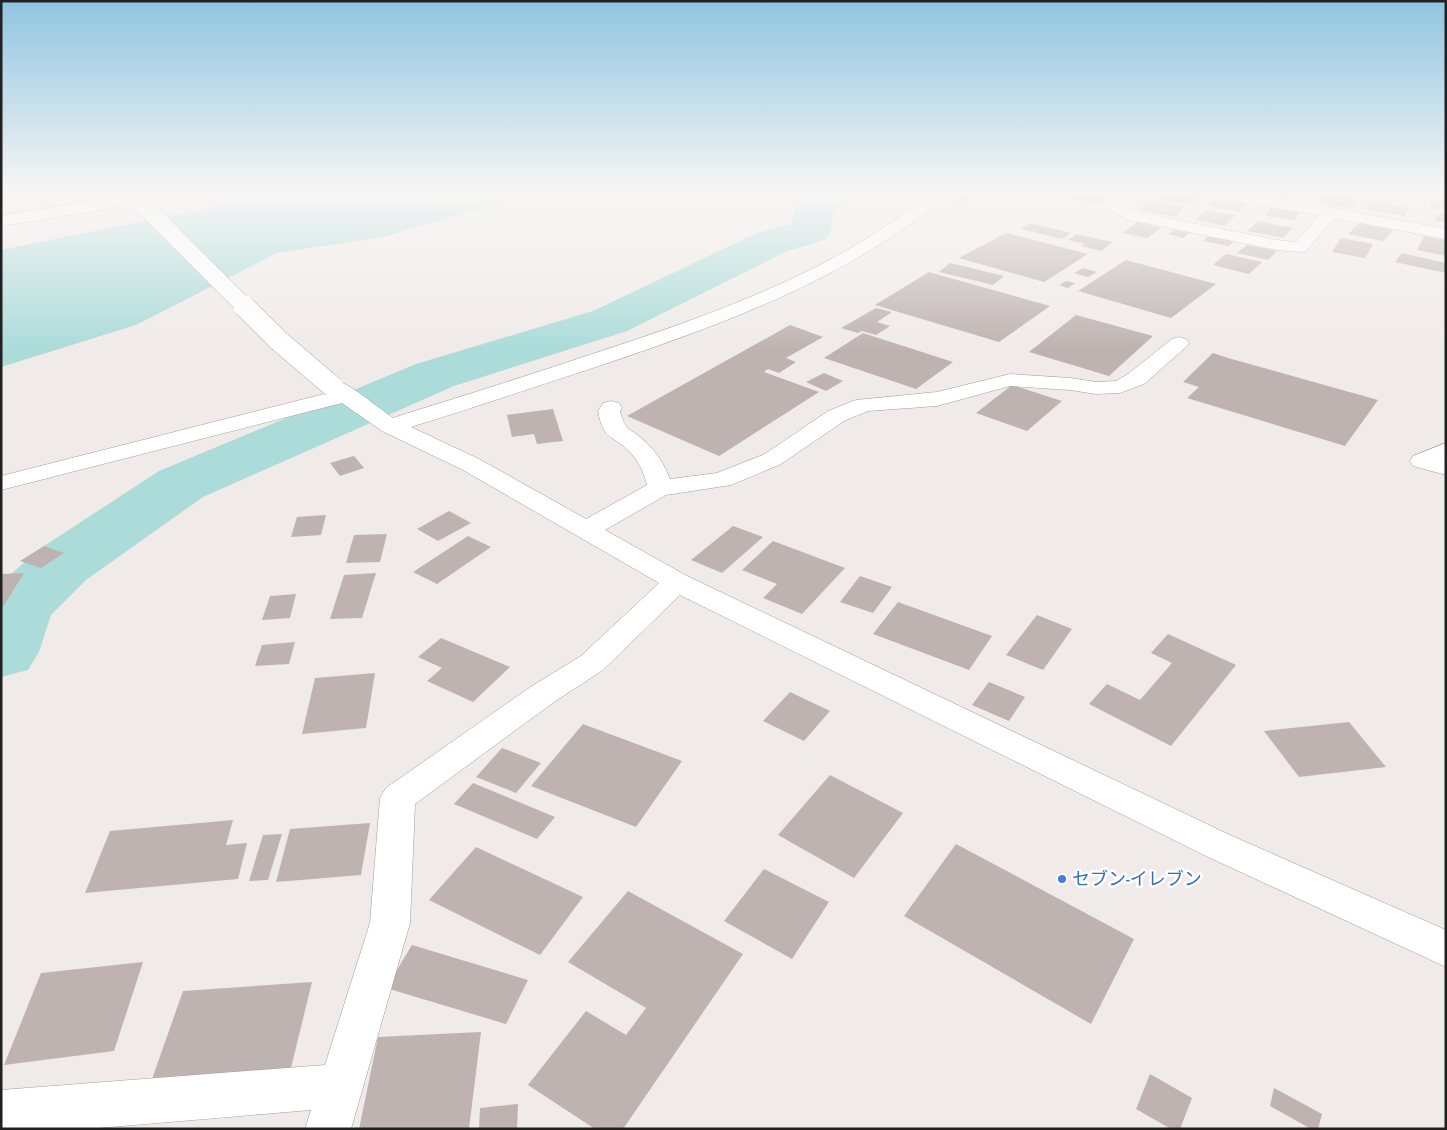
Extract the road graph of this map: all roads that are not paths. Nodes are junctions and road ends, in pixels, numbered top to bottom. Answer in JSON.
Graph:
{"nodes":[{"id":1,"x":183,"y":245,"type":"edge"},
{"id":2,"x":867,"y":245,"type":"edge"},
{"id":3,"x":1276,"y":245,"type":"edge"},
{"id":4,"x":1302,"y":245,"type":"edge"},
{"id":5,"x":1179,"y":343,"type":"dead end"},
{"id":6,"x":339,"y":391,"type":"junction"},
{"id":7,"x":611,"y":408,"type":"dead end"},
{"id":8,"x":390,"y":426,"type":"junction"},
{"id":9,"x":1446,"y":450,"type":"edge"},
{"id":10,"x":1446,"y":468,"type":"edge"},
{"id":11,"x":1,"y":483,"type":"edge"},
{"id":12,"x":660,"y":488,"type":"junction"},
{"id":13,"x":585,"y":530,"type":"junction"},
{"id":14,"x":678,"y":582,"type":"junction"},
{"id":15,"x":1446,"y":949,"type":"edge"},
{"id":16,"x":341,"y":1086,"type":"junction"},
{"id":17,"x":1,"y":1113,"type":"edge"},
{"id":18,"x":328,"y":1129,"type":"edge"}],
"edges":[{"from":1,"to":6,"type":"street","bridge":true},
{"from":2,"to":8,"type":"street"},
{"from":3,"to":4,"type":"street"},
{"from":5,"to":12,"type":"street"},
{"from":6,"to":8,"type":"street"},
{"from":6,"to":11,"type":"street"},
{"from":7,"to":12,"type":"street"},
{"from":8,"to":13,"type":"street"},
{"from":9,"to":10,"type":"street"},
{"from":12,"to":13,"type":"street"},
{"from":13,"to":14,"type":"street"},
{"from":14,"to":15,"type":"street"},
{"from":14,"to":16,"type":"street"},
{"from":16,"to":17,"type":"street"},
{"from":16,"to":18,"type":"street"}]}
